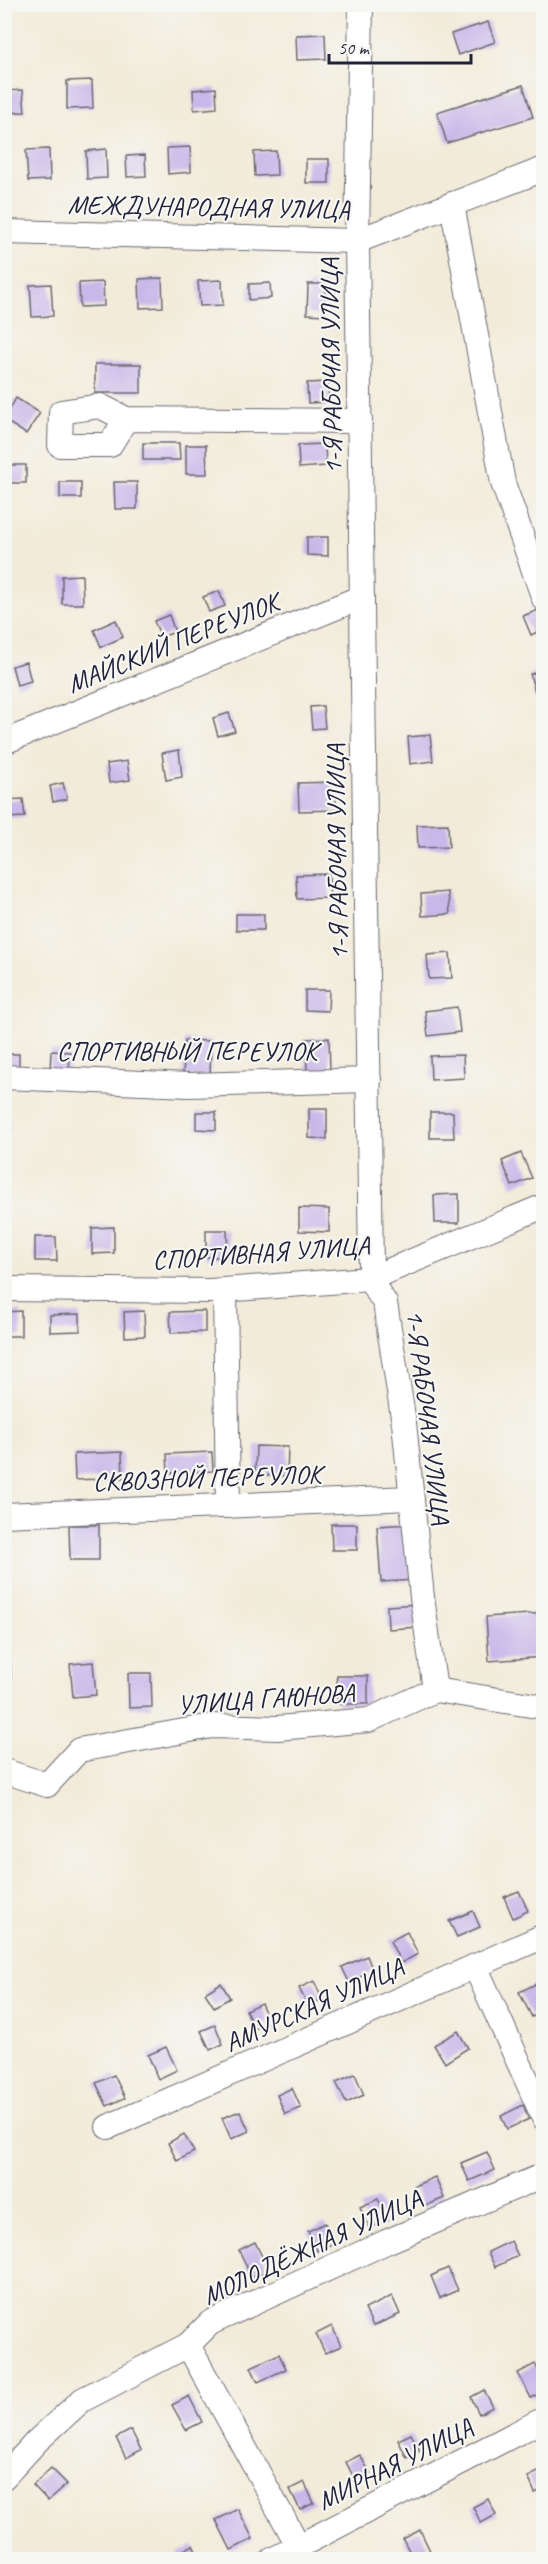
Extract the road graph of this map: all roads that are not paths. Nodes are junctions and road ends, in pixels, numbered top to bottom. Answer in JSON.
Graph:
{"nodes":[{"id":1,"x":361,"y":4,"type":"edge"},
{"id":2,"x":543,"y":169,"type":"edge"},
{"id":3,"x":452,"y":204,"type":"junction"},
{"id":4,"x":4,"y":232,"type":"edge"},
{"id":5,"x":357,"y":241,"type":"junction"},
{"id":6,"x":126,"y":418,"type":"dead end"},
{"id":7,"x":360,"y":421,"type":"junction"},
{"id":8,"x":362,"y":597,"type":"junction"},
{"id":9,"x":543,"y":599,"type":"edge"},
{"id":10,"x":4,"y":742,"type":"edge"},
{"id":11,"x":4,"y":1077,"type":"edge"},
{"id":12,"x":369,"y":1080,"type":"junction"},
{"id":13,"x":543,"y":1206,"type":"edge"},
{"id":14,"x":369,"y":1279,"type":"junction"},
{"id":15,"x":4,"y":1289,"type":"edge"},
{"id":16,"x":225,"y":1290,"type":"junction"},
{"id":17,"x":411,"y":1498,"type":"junction"},
{"id":18,"x":228,"y":1506,"type":"junction"},
{"id":19,"x":4,"y":1515,"type":"edge"},
{"id":20,"x":435,"y":1690,"type":"junction"},
{"id":21,"x":543,"y":1707,"type":"edge"},
{"id":22,"x":4,"y":1771,"type":"edge"},
{"id":23,"x":543,"y":1936,"type":"edge"},
{"id":24,"x":475,"y":1966,"type":"junction"},
{"id":25,"x":543,"y":2118,"type":"edge"},
{"id":26,"x":108,"y":2127,"type":"dead end"},
{"id":27,"x":543,"y":2175,"type":"edge"},
{"id":28,"x":188,"y":2345,"type":"junction"},
{"id":29,"x":543,"y":2419,"type":"edge"},
{"id":30,"x":4,"y":2477,"type":"edge"},
{"id":31,"x":298,"y":2546,"type":"junction"},
{"id":32,"x":272,"y":2559,"type":"edge"}],
"edges":[{"from":1,"to":5,"type":"street","name":"1-Я РАБОЧАЯ УЛИЦА"},
{"from":2,"to":3,"type":"street","name":"МЕЖДУНАРОДНАЯ УЛИЦА"},
{"from":3,"to":5,"type":"street","name":"МЕЖДУНАРОДНАЯ УЛИЦА"},
{"from":3,"to":9,"type":"street"},
{"from":4,"to":5,"type":"street","name":"МЕЖДУНАРОДНАЯ УЛИЦА"},
{"from":5,"to":7,"type":"street","name":"1-Я РАБОЧАЯ УЛИЦА"},
{"from":6,"to":7,"type":"street"},
{"from":7,"to":8,"type":"street","name":"1-Я РАБОЧАЯ УЛИЦА"},
{"from":8,"to":10,"type":"street","name":"МАЙСКИЙ ПЕРЕУЛОК"},
{"from":8,"to":12,"type":"street","name":"1-Я РАБОЧАЯ УЛИЦА"},
{"from":11,"to":12,"type":"street","name":"СПОРТИВНЫЙ ПЕРЕУЛОК"},
{"from":12,"to":14,"type":"street","name":"1-Я РАБОЧАЯ УЛИЦА"},
{"from":13,"to":14,"type":"street","name":"СПОРТИВНАЯ УЛИЦА"},
{"from":14,"to":16,"type":"street","name":"СПОРТИВНАЯ УЛИЦА"},
{"from":14,"to":17,"type":"street","name":"1-Я РАБОЧАЯ УЛИЦА"},
{"from":15,"to":16,"type":"street","name":"СПОРТИВНАЯ УЛИЦА"},
{"from":16,"to":18,"type":"street"},
{"from":17,"to":18,"type":"street","name":"СКВОЗНОЙ ПЕРЕУЛОК"},
{"from":17,"to":20,"type":"street","name":"1-Я РАБОЧАЯ УЛИЦА"},
{"from":18,"to":19,"type":"street","name":"СКВОЗНОЙ ПЕРЕУЛОК"},
{"from":20,"to":21,"type":"street"},
{"from":20,"to":22,"type":"street","name":"УЛИЦА ГАЮНОВА"},
{"from":23,"to":24,"type":"street","name":"АМУРСКАЯ УЛИЦА"},
{"from":24,"to":25,"type":"street"},
{"from":24,"to":26,"type":"street","name":"АМУРСКАЯ УЛИЦА"},
{"from":27,"to":28,"type":"street","name":"МОЛОДЁЖНАЯ УЛИЦА"},
{"from":28,"to":30,"type":"street","name":"МОЛОДЁЖНАЯ УЛИЦА"},
{"from":28,"to":31,"type":"street"},
{"from":29,"to":31,"type":"street","name":"МИРНАЯ УЛИЦА"},
{"from":31,"to":32,"type":"street","name":"МИРНАЯ УЛИЦА"}]}
